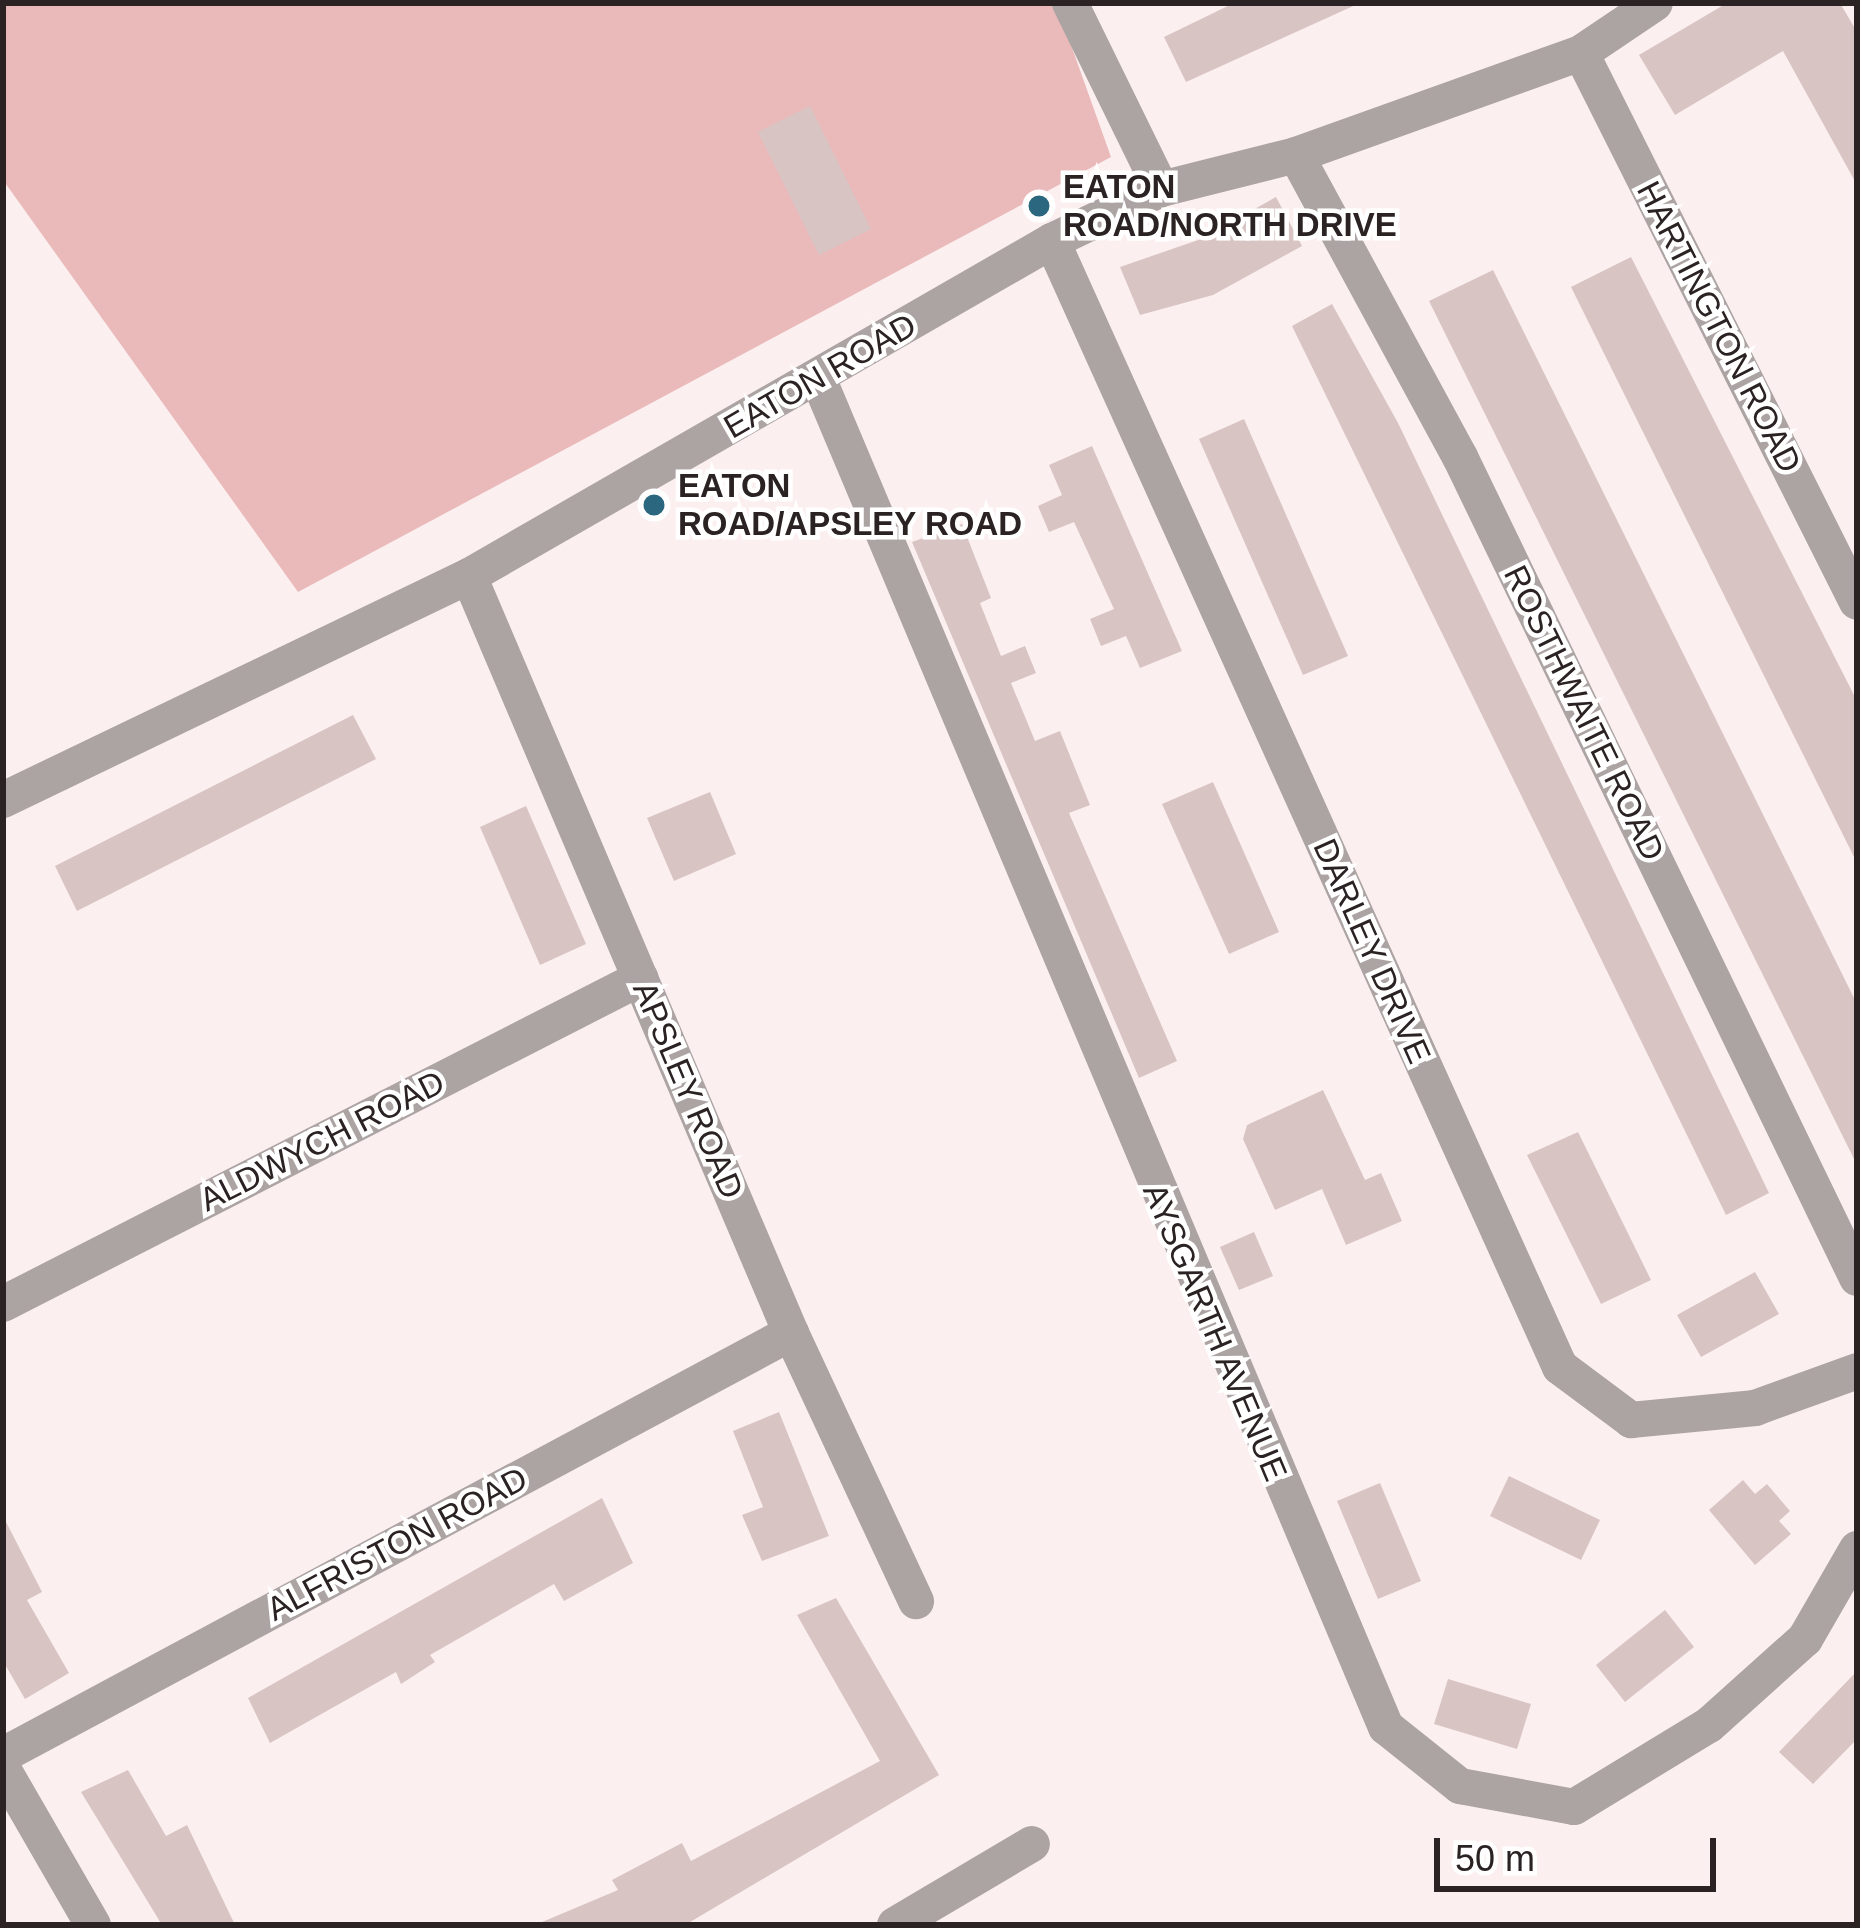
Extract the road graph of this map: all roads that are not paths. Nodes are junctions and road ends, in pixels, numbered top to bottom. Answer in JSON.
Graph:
{"nodes":[{"id":1,"x":1070,"y":3,"type":"edge"},
{"id":2,"x":1655,"y":3,"type":"edge"},
{"id":3,"x":1581,"y":53,"type":"junction"},
{"id":4,"x":1296,"y":154,"type":"junction"},
{"id":5,"x":1161,"y":189,"type":"junction"},
{"id":6,"x":1052,"y":241,"type":"junction"},
{"id":7,"x":818,"y":378,"type":"junction"},
{"id":8,"x":469,"y":576,"type":"junction"},
{"id":9,"x":1857,"y":602,"type":"edge"},
{"id":10,"x":3,"y":800,"type":"edge"},
{"id":11,"x":641,"y":978,"type":"junction"},
{"id":12,"x":1857,"y":1278,"type":"edge"},
{"id":13,"x":3,"y":1304,"type":"edge"},
{"id":14,"x":791,"y":1333,"type":"junction"},
{"id":15,"x":1857,"y":1371,"type":"edge"},
{"id":16,"x":1857,"y":1549,"type":"edge"},
{"id":17,"x":916,"y":1601,"type":"dead end"},
{"id":18,"x":3,"y":1755,"type":"edge"},
{"id":19,"x":3,"y":1769,"type":"edge"},
{"id":20,"x":1032,"y":1844,"type":"dead end"},
{"id":21,"x":93,"y":1925,"type":"edge"},
{"id":22,"x":895,"y":1925,"type":"edge"}],
"edges":[{"from":1,"to":5,"type":"street"},
{"from":2,"to":3,"type":"street","name":"EATON ROAD"},
{"from":3,"to":4,"type":"street","name":"EATON ROAD"},
{"from":3,"to":9,"type":"street","name":"HARTINGTON ROAD"},
{"from":4,"to":5,"type":"street","name":"EATON ROAD"},
{"from":4,"to":12,"type":"street","name":"ROSTHWAITE ROAD"},
{"from":5,"to":6,"type":"street","name":"EATON ROAD"},
{"from":6,"to":7,"type":"street","name":"EATON ROAD"},
{"from":6,"to":15,"type":"street","name":"DARLEY DRIVE"},
{"from":7,"to":8,"type":"street","name":"EATON ROAD"},
{"from":7,"to":16,"type":"street","name":"AYSGARTH AVENUE"},
{"from":8,"to":10,"type":"street","name":"EATON ROAD"},
{"from":8,"to":11,"type":"street","name":"APSLEY ROAD"},
{"from":11,"to":13,"type":"street","name":"ALDWYCH ROAD"},
{"from":11,"to":14,"type":"street","name":"APSLEY ROAD"},
{"from":14,"to":17,"type":"street","name":"APSLEY ROAD"},
{"from":14,"to":18,"type":"street","name":"ALFRISTON ROAD"},
{"from":19,"to":21,"type":"street"},
{"from":20,"to":22,"type":"street"}]}
